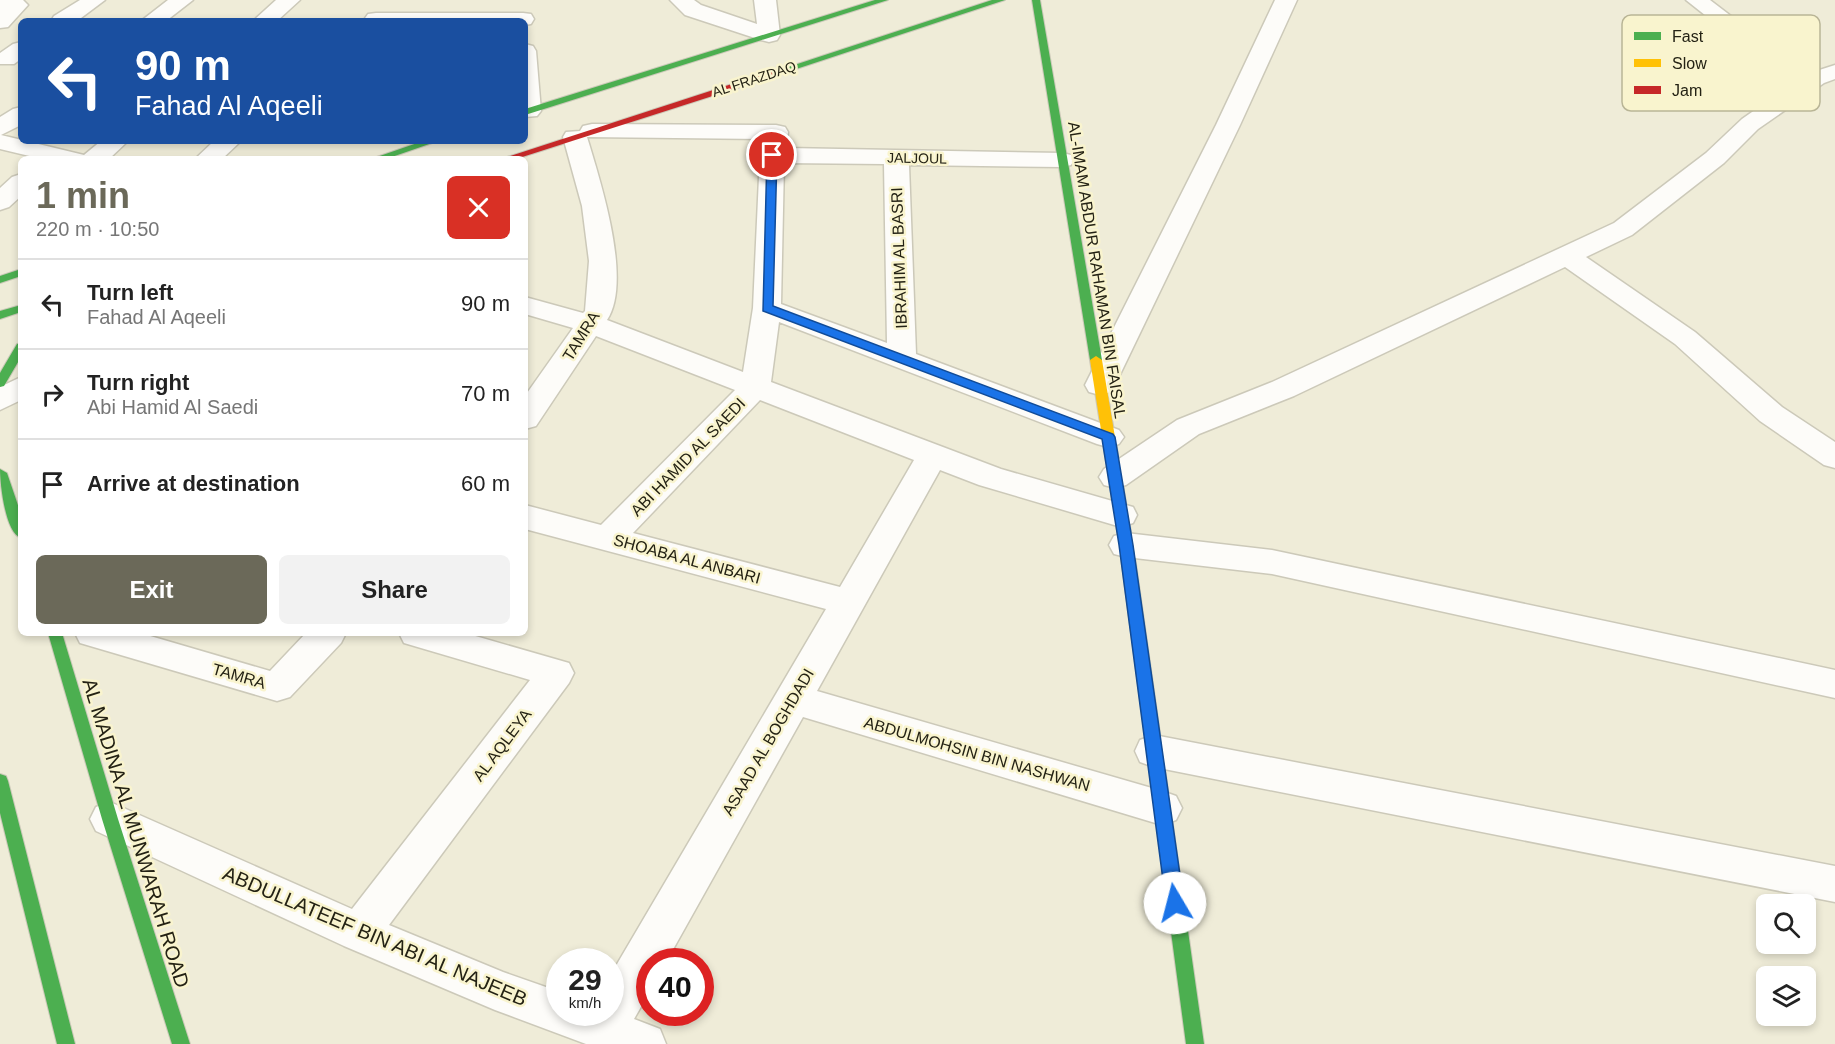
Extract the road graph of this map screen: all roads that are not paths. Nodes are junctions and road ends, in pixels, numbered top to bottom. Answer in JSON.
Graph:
{"nodes":[{"id":1,"x":94,"y":0,"type":"edge"},
{"id":2,"x":182,"y":0,"type":"edge"},
{"id":3,"x":289,"y":0,"type":"edge"},
{"id":4,"x":681,"y":0,"type":"edge"},
{"id":5,"x":765,"y":0,"type":"edge"},
{"id":6,"x":882,"y":0,"type":"edge"},
{"id":7,"x":1001,"y":0,"type":"edge"},
{"id":8,"x":1036,"y":0,"type":"edge"},
{"id":9,"x":1286,"y":0,"type":"edge"},
{"id":10,"x":1697,"y":0,"type":"edge"},
{"id":11,"x":16,"y":3,"type":"edge"},
{"id":12,"x":522,"y":14,"type":"edge"},
{"id":13,"x":1716,"y":15,"type":"edge"},
{"id":14,"x":67,"y":18,"type":"edge"},
{"id":15,"x":156,"y":18,"type":"edge"},
{"id":16,"x":268,"y":18,"type":"edge"},
{"id":17,"x":405,"y":18,"type":"edge"},
{"id":18,"x":0,"y":22,"type":"edge"},
{"id":19,"x":769,"y":35,"type":"junction"},
{"id":20,"x":1835,"y":72,"type":"edge"},
{"id":21,"x":1820,"y":77,"type":"edge"},
{"id":22,"x":528,"y":111,"type":"edge"},
{"id":23,"x":1768,"y":111,"type":"edge"},
{"id":24,"x":18,"y":116,"type":"edge"},
{"id":25,"x":0,"y":128,"type":"edge"},
{"id":26,"x":583,"y":134,"type":"junction"},
{"id":27,"x":0,"y":142,"type":"edge"},
{"id":28,"x":112,"y":144,"type":"edge"},
{"id":29,"x":225,"y":144,"type":"edge"},
{"id":30,"x":424,"y":144,"type":"edge"},
{"id":31,"x":772,"y":155,"type":"junction"},
{"id":32,"x":54,"y":156,"type":"edge"},
{"id":33,"x":98,"y":156,"type":"edge"},
{"id":34,"x":211,"y":156,"type":"edge"},
{"id":35,"x":386,"y":156,"type":"edge"},
{"id":36,"x":515,"y":156,"type":"edge"},
{"id":37,"x":896,"y":157,"type":"junction"},
{"id":38,"x":1062,"y":160,"type":"junction"},
{"id":39,"x":18,"y":185,"type":"edge"},
{"id":40,"x":0,"y":202,"type":"edge"},
{"id":41,"x":1567,"y":256,"type":"junction"},
{"id":42,"x":18,"y":273,"type":"edge"},
{"id":43,"x":0,"y":280,"type":"edge"},
{"id":44,"x":528,"y":305,"type":"edge"},
{"id":45,"x":767,"y":308,"type":"junction"},
{"id":46,"x":18,"y":309,"type":"edge"},
{"id":47,"x":0,"y":315,"type":"edge"},
{"id":48,"x":590,"y":324,"type":"junction"},
{"id":49,"x":18,"y":352,"type":"edge"},
{"id":50,"x":902,"y":358,"type":"junction"},
{"id":51,"x":0,"y":383,"type":"edge"},
{"id":52,"x":1100,"y":386,"type":"junction"},
{"id":53,"x":755,"y":388,"type":"junction"},
{"id":54,"x":18,"y":389,"type":"edge"},
{"id":55,"x":0,"y":400,"type":"edge"},
{"id":56,"x":528,"y":415,"type":"edge"},
{"id":57,"x":1108,"y":437,"type":"junction"},
{"id":58,"x":933,"y":455,"type":"junction"},
{"id":59,"x":1835,"y":457,"type":"edge"},
{"id":60,"x":0,"y":473,"type":"edge"},
{"id":61,"x":1114,"y":477,"type":"junction"},
{"id":62,"x":528,"y":518,"type":"edge"},
{"id":63,"x":18,"y":524,"type":"edge"},
{"id":64,"x":1124,"y":530,"type":"junction"},
{"id":65,"x":608,"y":539,"type":"junction"},
{"id":66,"x":848,"y":602,"type":"junction"},
{"id":67,"x":56,"y":636,"type":"edge"},
{"id":68,"x":103,"y":636,"type":"edge"},
{"id":69,"x":325,"y":636,"type":"edge"},
{"id":70,"x":427,"y":636,"type":"edge"},
{"id":71,"x":1835,"y":684,"type":"edge"},
{"id":72,"x":793,"y":699,"type":"junction"},
{"id":73,"x":1154,"y":751,"type":"junction"},
{"id":74,"x":0,"y":781,"type":"edge"},
{"id":75,"x":1162,"y":808,"type":"junction"},
{"id":76,"x":110,"y":819,"type":"junction"},
{"id":77,"x":1835,"y":884,"type":"edge"},
{"id":78,"x":359,"y":932,"type":"junction"},
{"id":79,"x":604,"y":1029,"type":"junction"},
{"id":80,"x":66,"y":1044,"type":"edge"},
{"id":81,"x":181,"y":1044,"type":"edge"},
{"id":82,"x":644,"y":1044,"type":"edge"},
{"id":83,"x":1195,"y":1044,"type":"edge"}],
"edges":[{"from":1,"to":14,"type":"street"},
{"from":2,"to":15,"type":"street"},
{"from":3,"to":16,"type":"street"},
{"from":4,"to":19,"type":"street"},
{"from":5,"to":19,"type":"street"},
{"from":6,"to":19,"type":"main road"},
{"from":7,"to":26,"type":"main road","name":"AL FRAZDAQ"},
{"from":8,"to":38,"type":"main road","name":"AL-IMAM ABDUR RAHAMAN BIN FAISAL"},
{"from":9,"to":52,"type":"street"},
{"from":10,"to":13,"type":"street"},
{"from":11,"to":18,"type":"street"},
{"from":12,"to":17,"type":"street"},
{"from":19,"to":22,"type":"main road"},
{"from":20,"to":21,"type":"street"},
{"from":23,"to":41,"type":"street"},
{"from":24,"to":25,"type":"street"},
{"from":26,"to":31,"type":"street","name":"ABI HAMID AL SAEDI"},
{"from":26,"to":36,"type":"main road","name":"AL FRAZDAQ"},
{"from":26,"to":48,"type":"street","name":"TAMRA"},
{"from":27,"to":32,"type":"street"},
{"from":28,"to":33,"type":"street"},
{"from":29,"to":34,"type":"street"},
{"from":30,"to":35,"type":"main road"},
{"from":31,"to":37,"type":"street","name":"JALJOUL"},
{"from":31,"to":45,"type":"street","name":"ABI HAMID AL SAEDI"},
{"from":37,"to":38,"type":"street","name":"JALJOUL"},
{"from":37,"to":50,"type":"street","name":"IBRAHIM AL BASRI"},
{"from":38,"to":52,"type":"main road","name":"AL-IMAM ABDUR RAHAMAN BIN FAISAL"},
{"from":39,"to":40,"type":"street"},
{"from":41,"to":59,"type":"street"},
{"from":41,"to":61,"type":"street"},
{"from":42,"to":43,"type":"main road"},
{"from":44,"to":48,"type":"street"},
{"from":45,"to":50,"type":"street"},
{"from":45,"to":53,"type":"street","name":"ABI HAMID AL SAEDI"},
{"from":46,"to":47,"type":"main road"},
{"from":48,"to":53,"type":"street"},
{"from":48,"to":56,"type":"street","name":"TAMRA"},
{"from":49,"to":51,"type":"main road"},
{"from":50,"to":57,"type":"street"},
{"from":52,"to":57,"type":"main road","name":"AL-IMAM ABDUR RAHAMAN BIN FAISAL"},
{"from":53,"to":58,"type":"street"},
{"from":53,"to":65,"type":"street","name":"ABI HAMID AL SAEDI"},
{"from":54,"to":55,"type":"street"},
{"from":57,"to":61,"type":"main road","name":"AL-IMAM ABDUR RAHAMAN BIN FAISAL"},
{"from":58,"to":64,"type":"street"},
{"from":58,"to":66,"type":"street","name":"ASAAD AL BOGHDADI"},
{"from":60,"to":63,"type":"main road"},
{"from":61,"to":64,"type":"main road","name":"AL-IMAM ABDUR RAHAMAN BIN FAISAL"},
{"from":62,"to":65,"type":"street","name":"SHOABA AL ANBARI"},
{"from":64,"to":71,"type":"street"},
{"from":64,"to":73,"type":"main road","name":"AL-IMAM ABDUR RAHAMAN BIN FAISAL"},
{"from":65,"to":66,"type":"street","name":"SHOABA AL ANBARI"},
{"from":66,"to":72,"type":"street","name":"ASAAD AL BOGHDADI"},
{"from":67,"to":76,"type":"main road","name":"AL MADINA AL MUNWARAH ROAD"},
{"from":68,"to":69,"type":"street","name":"TAMRA"},
{"from":70,"to":78,"type":"street","name":"AL AQLEYA"},
{"from":72,"to":75,"type":"street","name":"ABDULMOHSIN BIN NASHWAN"},
{"from":72,"to":79,"type":"street","name":"ASAAD AL BOGHDADI"},
{"from":73,"to":75,"type":"main road","name":"AL-IMAM ABDUR RAHAMAN BIN FAISAL"},
{"from":73,"to":77,"type":"street"},
{"from":74,"to":80,"type":"main road"},
{"from":75,"to":83,"type":"main road","name":"AL-IMAM ABDUR RAHAMAN BIN FAISAL"},
{"from":76,"to":78,"type":"street","name":"ABDULLATEEF BIN ABI AL NAJEEB"},
{"from":76,"to":81,"type":"main road","name":"AL MADINA AL MUNWARAH ROAD"},
{"from":78,"to":79,"type":"street","name":"ABDULLATEEF BIN ABI AL NAJEEB"},
{"from":79,"to":82,"type":"street","name":"ABDULLATEEF BIN ABI AL NAJEEB"}]}
